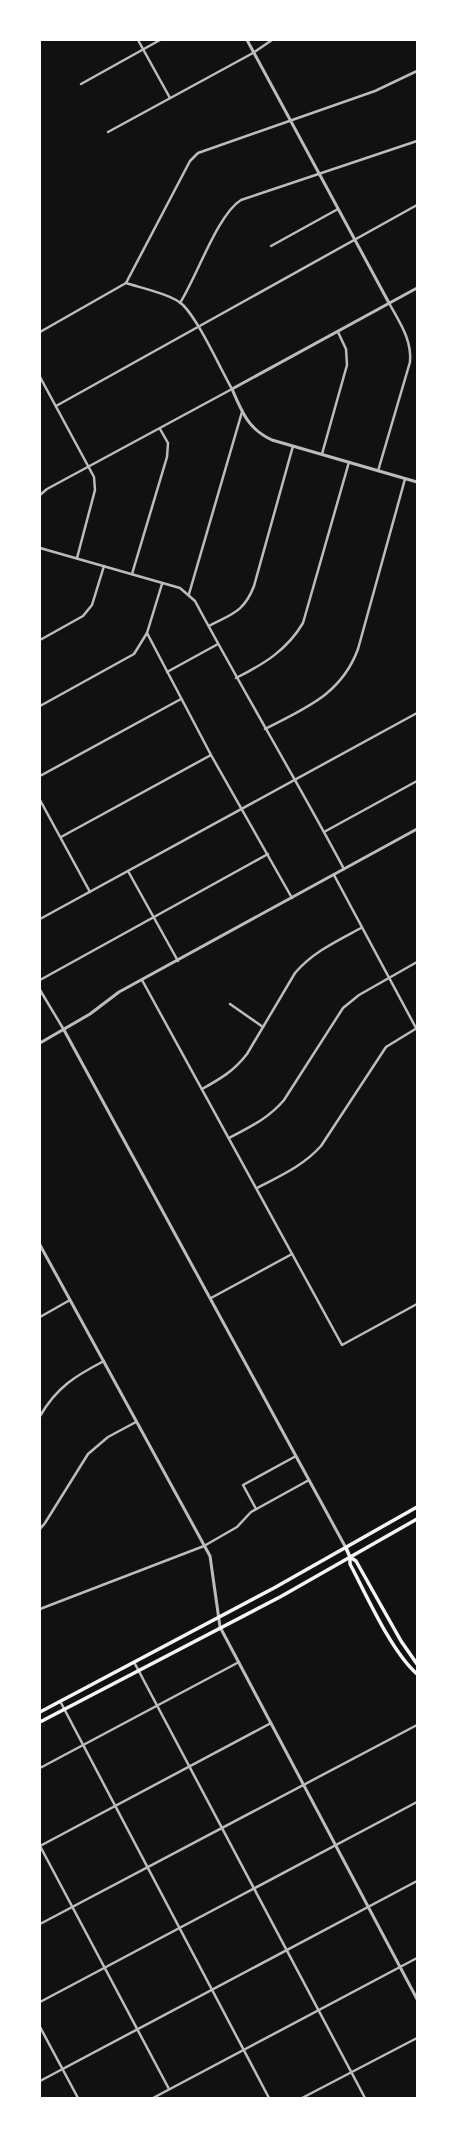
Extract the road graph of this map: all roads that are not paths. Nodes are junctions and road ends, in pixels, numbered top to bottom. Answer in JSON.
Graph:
{"nodes":[{"id":1,"x":138,"y":40,"type":"edge"},
{"id":2,"x":160,"y":40,"type":"edge"},
{"id":3,"x":247,"y":40,"type":"edge"},
{"id":4,"x":272,"y":40,"type":"edge"},
{"id":5,"x":143,"y":49,"type":"junction"},
{"id":6,"x":253,"y":53,"type":"junction"},
{"id":7,"x":417,"y":71,"type":"edge"},
{"id":8,"x":81,"y":84,"type":"dead end"},
{"id":9,"x":170,"y":98,"type":"junction"},
{"id":10,"x":290,"y":120,"type":"junction"},
{"id":11,"x":108,"y":132,"type":"dead end"},
{"id":12,"x":417,"y":141,"type":"edge"},
{"id":13,"x":319,"y":174,"type":"junction"},
{"id":14,"x":417,"y":205,"type":"edge"},
{"id":15,"x":338,"y":209,"type":"junction"},
{"id":16,"x":355,"y":240,"type":"junction"},
{"id":17,"x":271,"y":246,"type":"dead end"},
{"id":18,"x":126,"y":283,"type":"junction"},
{"id":19,"x":417,"y":288,"type":"edge"},
{"id":20,"x":180,"y":303,"type":"junction"},
{"id":21,"x":389,"y":303,"type":"junction"},
{"id":22,"x":198,"y":327,"type":"junction"},
{"id":23,"x":40,"y":332,"type":"edge"},
{"id":24,"x":338,"y":332,"type":"junction"},
{"id":25,"x":40,"y":377,"type":"edge"},
{"id":26,"x":232,"y":389,"type":"junction"},
{"id":27,"x":56,"y":406,"type":"junction"},
{"id":28,"x":242,"y":411,"type":"junction"},
{"id":29,"x":160,"y":429,"type":"junction"},
{"id":30,"x":293,"y":446,"type":"junction"},
{"id":31,"x":322,"y":454,"type":"junction"},
{"id":32,"x":349,"y":462,"type":"junction"},
{"id":33,"x":89,"y":467,"type":"junction"},
{"id":34,"x":378,"y":471,"type":"junction"},
{"id":35,"x":405,"y":479,"type":"junction"},
{"id":36,"x":417,"y":482,"type":"edge"},
{"id":37,"x":40,"y":495,"type":"edge"},
{"id":38,"x":40,"y":548,"type":"edge"},
{"id":39,"x":77,"y":558,"type":"junction"},
{"id":40,"x":104,"y":566,"type":"junction"},
{"id":41,"x":132,"y":574,"type":"junction"},
{"id":42,"x":162,"y":584,"type":"junction"},
{"id":43,"x":189,"y":594,"type":"junction"},
{"id":44,"x":209,"y":626,"type":"junction"},
{"id":45,"x":147,"y":633,"type":"junction"},
{"id":46,"x":40,"y":640,"type":"edge"},
{"id":47,"x":218,"y":644,"type":"junction"},
{"id":48,"x":167,"y":672,"type":"junction"},
{"id":49,"x":236,"y":678,"type":"junction"},
{"id":50,"x":181,"y":699,"type":"junction"},
{"id":51,"x":40,"y":706,"type":"edge"},
{"id":52,"x":417,"y":713,"type":"edge"},
{"id":53,"x":265,"y":729,"type":"junction"},
{"id":54,"x":211,"y":755,"type":"junction"},
{"id":55,"x":40,"y":776,"type":"edge"},
{"id":56,"x":296,"y":780,"type":"junction"},
{"id":57,"x":417,"y":781,"type":"edge"},
{"id":58,"x":40,"y":800,"type":"edge"},
{"id":59,"x":242,"y":810,"type":"junction"},
{"id":60,"x":417,"y":829,"type":"edge"},
{"id":61,"x":324,"y":832,"type":"junction"},
{"id":62,"x":61,"y":837,"type":"junction"},
{"id":63,"x":268,"y":854,"type":"junction"},
{"id":64,"x":344,"y":870,"type":"junction"},
{"id":65,"x":128,"y":871,"type":"junction"},
{"id":66,"x":334,"y":875,"type":"junction"},
{"id":67,"x":90,"y":892,"type":"junction"},
{"id":68,"x":292,"y":898,"type":"junction"},
{"id":69,"x":154,"y":917,"type":"junction"},
{"id":70,"x":40,"y":919,"type":"edge"},
{"id":71,"x":362,"y":928,"type":"junction"},
{"id":72,"x":179,"y":961,"type":"junction"},
{"id":73,"x":417,"y":962,"type":"edge"},
{"id":74,"x":388,"y":978,"type":"junction"},
{"id":75,"x":40,"y":980,"type":"edge"},
{"id":76,"x":142,"y":980,"type":"junction"},
{"id":77,"x":40,"y":990,"type":"edge"},
{"id":78,"x":230,"y":1004,"type":"dead end"},
{"id":79,"x":263,"y":1027,"type":"junction"},
{"id":80,"x":416,"y":1028,"type":"edge"},
{"id":81,"x":64,"y":1030,"type":"junction"},
{"id":82,"x":40,"y":1043,"type":"edge"},
{"id":83,"x":202,"y":1088,"type":"junction"},
{"id":84,"x":229,"y":1138,"type":"junction"},
{"id":85,"x":257,"y":1188,"type":"junction"},
{"id":86,"x":40,"y":1245,"type":"edge"},
{"id":87,"x":292,"y":1254,"type":"junction"},
{"id":88,"x":211,"y":1298,"type":"junction"},
{"id":89,"x":70,"y":1300,"type":"junction"},
{"id":90,"x":417,"y":1304,"type":"edge"},
{"id":91,"x":40,"y":1317,"type":"edge"},
{"id":92,"x":104,"y":1361,"type":"junction"},
{"id":93,"x":40,"y":1416,"type":"edge"},
{"id":94,"x":136,"y":1422,"type":"junction"},
{"id":95,"x":296,"y":1456,"type":"junction"},
{"id":96,"x":309,"y":1480,"type":"junction"},
{"id":97,"x":417,"y":1507,"type":"edge"},
{"id":98,"x":256,"y":1509,"type":"junction"},
{"id":99,"x":417,"y":1519,"type":"edge"},
{"id":100,"x":40,"y":1528,"type":"edge"},
{"id":101,"x":204,"y":1546,"type":"junction"},
{"id":102,"x":346,"y":1548,"type":"junction"},
{"id":103,"x":350,"y":1557,"type":"junction"},
{"id":104,"x":40,"y":1610,"type":"edge"},
{"id":105,"x":217,"y":1618,"type":"junction"},
{"id":106,"x":220,"y":1627,"type":"junction"},
{"id":107,"x":134,"y":1661,"type":"junction"},
{"id":108,"x":239,"y":1662,"type":"junction"},
{"id":109,"x":417,"y":1664,"type":"edge"},
{"id":110,"x":139,"y":1670,"type":"junction"},
{"id":111,"x":417,"y":1674,"type":"edge"},
{"id":112,"x":60,"y":1701,"type":"junction"},
{"id":113,"x":157,"y":1706,"type":"junction"},
{"id":114,"x":64,"y":1710,"type":"junction"},
{"id":115,"x":40,"y":1712,"type":"edge"},
{"id":116,"x":40,"y":1722,"type":"edge"},
{"id":117,"x":271,"y":1723,"type":"junction"},
{"id":118,"x":417,"y":1724,"type":"edge"},
{"id":119,"x":83,"y":1745,"type":"junction"},
{"id":120,"x":190,"y":1767,"type":"junction"},
{"id":121,"x":40,"y":1768,"type":"edge"},
{"id":122,"x":303,"y":1784,"type":"junction"},
{"id":123,"x":417,"y":1802,"type":"edge"},
{"id":124,"x":115,"y":1806,"type":"junction"},
{"id":125,"x":222,"y":1828,"type":"junction"},
{"id":126,"x":336,"y":1845,"type":"junction"},
{"id":127,"x":40,"y":1846,"type":"edge"},
{"id":128,"x":147,"y":1867,"type":"junction"},
{"id":129,"x":417,"y":1881,"type":"edge"},
{"id":130,"x":254,"y":1889,"type":"junction"},
{"id":131,"x":72,"y":1907,"type":"junction"},
{"id":132,"x":368,"y":1907,"type":"junction"},
{"id":133,"x":40,"y":1924,"type":"edge"},
{"id":134,"x":179,"y":1928,"type":"junction"},
{"id":135,"x":287,"y":1950,"type":"junction"},
{"id":136,"x":417,"y":1958,"type":"edge"},
{"id":137,"x":400,"y":1967,"type":"junction"},
{"id":138,"x":104,"y":1968,"type":"junction"},
{"id":139,"x":212,"y":1990,"type":"junction"},
{"id":140,"x":417,"y":1999,"type":"edge"},
{"id":141,"x":40,"y":2002,"type":"edge"},
{"id":142,"x":318,"y":2010,"type":"junction"},
{"id":143,"x":40,"y":2027,"type":"edge"},
{"id":144,"x":138,"y":2030,"type":"junction"},
{"id":145,"x":417,"y":2038,"type":"edge"},
{"id":146,"x":243,"y":2050,"type":"junction"},
{"id":147,"x":62,"y":2069,"type":"junction"},
{"id":148,"x":351,"y":2072,"type":"junction"},
{"id":149,"x":40,"y":2081,"type":"edge"},
{"id":150,"x":169,"y":2089,"type":"junction"},
{"id":151,"x":78,"y":2098,"type":"edge"},
{"id":152,"x":153,"y":2098,"type":"edge"},
{"id":153,"x":269,"y":2098,"type":"edge"},
{"id":154,"x":302,"y":2098,"type":"edge"},
{"id":155,"x":365,"y":2098,"type":"edge"}],
"edges":[{"from":1,"to":5,"type":"street"},
{"from":2,"to":5,"type":"street"},
{"from":3,"to":6,"type":"street"},
{"from":4,"to":6,"type":"street"},
{"from":5,"to":8,"type":"street"},
{"from":5,"to":9,"type":"street"},
{"from":6,"to":9,"type":"street"},
{"from":6,"to":10,"type":"street"},
{"from":7,"to":10,"type":"street"},
{"from":9,"to":11,"type":"street"},
{"from":10,"to":13,"type":"street"},
{"from":10,"to":18,"type":"street"},
{"from":12,"to":13,"type":"street"},
{"from":13,"to":15,"type":"street"},
{"from":13,"to":20,"type":"street"},
{"from":14,"to":16,"type":"street"},
{"from":15,"to":16,"type":"street"},
{"from":15,"to":17,"type":"street"},
{"from":16,"to":21,"type":"street"},
{"from":16,"to":22,"type":"street"},
{"from":18,"to":20,"type":"street"},
{"from":18,"to":23,"type":"street"},
{"from":19,"to":21,"type":"street"},
{"from":20,"to":22,"type":"street"},
{"from":21,"to":24,"type":"street"},
{"from":21,"to":34,"type":"street"},
{"from":22,"to":26,"type":"street"},
{"from":22,"to":27,"type":"street"},
{"from":24,"to":26,"type":"street"},
{"from":24,"to":31,"type":"street"},
{"from":25,"to":27,"type":"street"},
{"from":26,"to":28,"type":"street"},
{"from":26,"to":29,"type":"street"},
{"from":27,"to":33,"type":"street"},
{"from":28,"to":30,"type":"street"},
{"from":28,"to":43,"type":"street"},
{"from":29,"to":33,"type":"street"},
{"from":29,"to":41,"type":"street"},
{"from":30,"to":31,"type":"street"},
{"from":30,"to":44,"type":"street"},
{"from":31,"to":32,"type":"street"},
{"from":32,"to":34,"type":"street"},
{"from":32,"to":49,"type":"street"},
{"from":33,"to":37,"type":"street"},
{"from":33,"to":39,"type":"street"},
{"from":34,"to":35,"type":"street"},
{"from":35,"to":36,"type":"street"},
{"from":35,"to":53,"type":"street"},
{"from":38,"to":39,"type":"street"},
{"from":39,"to":40,"type":"street"},
{"from":40,"to":41,"type":"street"},
{"from":40,"to":46,"type":"street"},
{"from":41,"to":42,"type":"street"},
{"from":42,"to":43,"type":"street"},
{"from":42,"to":45,"type":"street"},
{"from":43,"to":44,"type":"street"},
{"from":44,"to":47,"type":"street"},
{"from":45,"to":48,"type":"street"},
{"from":45,"to":51,"type":"street"},
{"from":47,"to":48,"type":"street"},
{"from":47,"to":49,"type":"street"},
{"from":48,"to":50,"type":"street"},
{"from":49,"to":53,"type":"street"},
{"from":50,"to":54,"type":"street"},
{"from":50,"to":55,"type":"street"},
{"from":52,"to":56,"type":"street"},
{"from":53,"to":56,"type":"street"},
{"from":54,"to":59,"type":"street"},
{"from":54,"to":62,"type":"street"},
{"from":56,"to":59,"type":"street"},
{"from":56,"to":61,"type":"street"},
{"from":57,"to":61,"type":"street"},
{"from":58,"to":62,"type":"street"},
{"from":59,"to":63,"type":"street"},
{"from":59,"to":65,"type":"street"},
{"from":60,"to":64,"type":"street"},
{"from":61,"to":64,"type":"street"},
{"from":62,"to":67,"type":"street"},
{"from":63,"to":68,"type":"street"},
{"from":63,"to":69,"type":"street"},
{"from":64,"to":66,"type":"street"},
{"from":65,"to":67,"type":"street"},
{"from":65,"to":69,"type":"street"},
{"from":66,"to":68,"type":"street"},
{"from":66,"to":71,"type":"street"},
{"from":67,"to":70,"type":"street"},
{"from":68,"to":72,"type":"street"},
{"from":69,"to":72,"type":"street"},
{"from":69,"to":75,"type":"street"},
{"from":71,"to":74,"type":"street"},
{"from":71,"to":79,"type":"street"},
{"from":72,"to":76,"type":"street"},
{"from":73,"to":74,"type":"street"},
{"from":74,"to":80,"type":"street"},
{"from":74,"to":84,"type":"street"},
{"from":76,"to":81,"type":"street"},
{"from":76,"to":83,"type":"street"},
{"from":77,"to":81,"type":"street"},
{"from":78,"to":79,"type":"street"},
{"from":79,"to":83,"type":"street"},
{"from":80,"to":85,"type":"street"},
{"from":81,"to":82,"type":"street"},
{"from":81,"to":88,"type":"street"},
{"from":83,"to":84,"type":"street"},
{"from":84,"to":85,"type":"street"},
{"from":85,"to":87,"type":"street"},
{"from":86,"to":89,"type":"street"},
{"from":87,"to":88,"type":"street"},
{"from":87,"to":90,"type":"street"},
{"from":88,"to":95,"type":"street"},
{"from":89,"to":91,"type":"street"},
{"from":89,"to":92,"type":"street"},
{"from":92,"to":93,"type":"street"},
{"from":92,"to":94,"type":"street"},
{"from":94,"to":100,"type":"street"},
{"from":94,"to":101,"type":"street"},
{"from":95,"to":96,"type":"street"},
{"from":95,"to":98,"type":"street"},
{"from":96,"to":98,"type":"street"},
{"from":96,"to":102,"type":"street"},
{"from":97,"to":102,"type":"main road"},
{"from":98,"to":101,"type":"street"},
{"from":99,"to":103,"type":"main road"},
{"from":101,"to":104,"type":"street"},
{"from":101,"to":105,"type":"street"},
{"from":102,"to":103,"type":"main road"},
{"from":102,"to":105,"type":"main road"},
{"from":103,"to":106,"type":"main road"},
{"from":103,"to":109,"type":"main road"},
{"from":103,"to":111,"type":"main road"},
{"from":105,"to":106,"type":"street"},
{"from":105,"to":107,"type":"main road"},
{"from":106,"to":108,"type":"street"},
{"from":106,"to":110,"type":"main road"},
{"from":107,"to":110,"type":"street"},
{"from":107,"to":112,"type":"main road"},
{"from":108,"to":113,"type":"street"},
{"from":108,"to":117,"type":"street"},
{"from":110,"to":113,"type":"street"},
{"from":110,"to":114,"type":"main road"},
{"from":112,"to":114,"type":"street"},
{"from":112,"to":115,"type":"main road"},
{"from":113,"to":119,"type":"street"},
{"from":113,"to":120,"type":"street"},
{"from":114,"to":116,"type":"main road"},
{"from":114,"to":119,"type":"street"},
{"from":117,"to":120,"type":"street"},
{"from":117,"to":122,"type":"street"},
{"from":118,"to":122,"type":"street"},
{"from":119,"to":121,"type":"street"},
{"from":119,"to":124,"type":"street"},
{"from":120,"to":124,"type":"street"},
{"from":120,"to":125,"type":"street"},
{"from":122,"to":125,"type":"street"},
{"from":122,"to":126,"type":"street"},
{"from":123,"to":126,"type":"street"},
{"from":124,"to":127,"type":"street"},
{"from":124,"to":128,"type":"street"},
{"from":125,"to":128,"type":"street"},
{"from":125,"to":130,"type":"street"},
{"from":126,"to":130,"type":"street"},
{"from":126,"to":132,"type":"street"},
{"from":127,"to":131,"type":"street"},
{"from":128,"to":131,"type":"street"},
{"from":128,"to":134,"type":"street"},
{"from":129,"to":132,"type":"street"},
{"from":130,"to":134,"type":"street"},
{"from":130,"to":135,"type":"street"},
{"from":131,"to":133,"type":"street"},
{"from":131,"to":138,"type":"street"},
{"from":132,"to":135,"type":"street"},
{"from":132,"to":137,"type":"street"},
{"from":134,"to":138,"type":"street"},
{"from":134,"to":139,"type":"street"},
{"from":135,"to":139,"type":"street"},
{"from":135,"to":142,"type":"street"},
{"from":136,"to":137,"type":"street"},
{"from":137,"to":140,"type":"street"},
{"from":137,"to":142,"type":"street"},
{"from":138,"to":141,"type":"street"},
{"from":138,"to":144,"type":"street"},
{"from":139,"to":144,"type":"street"},
{"from":139,"to":146,"type":"street"},
{"from":142,"to":146,"type":"street"},
{"from":142,"to":148,"type":"street"},
{"from":143,"to":147,"type":"street"},
{"from":144,"to":147,"type":"street"},
{"from":144,"to":150,"type":"street"},
{"from":145,"to":148,"type":"street"},
{"from":146,"to":150,"type":"street"},
{"from":146,"to":153,"type":"street"},
{"from":147,"to":149,"type":"street"},
{"from":147,"to":151,"type":"street"},
{"from":148,"to":154,"type":"street"},
{"from":148,"to":155,"type":"street"},
{"from":150,"to":152,"type":"street"}]}
